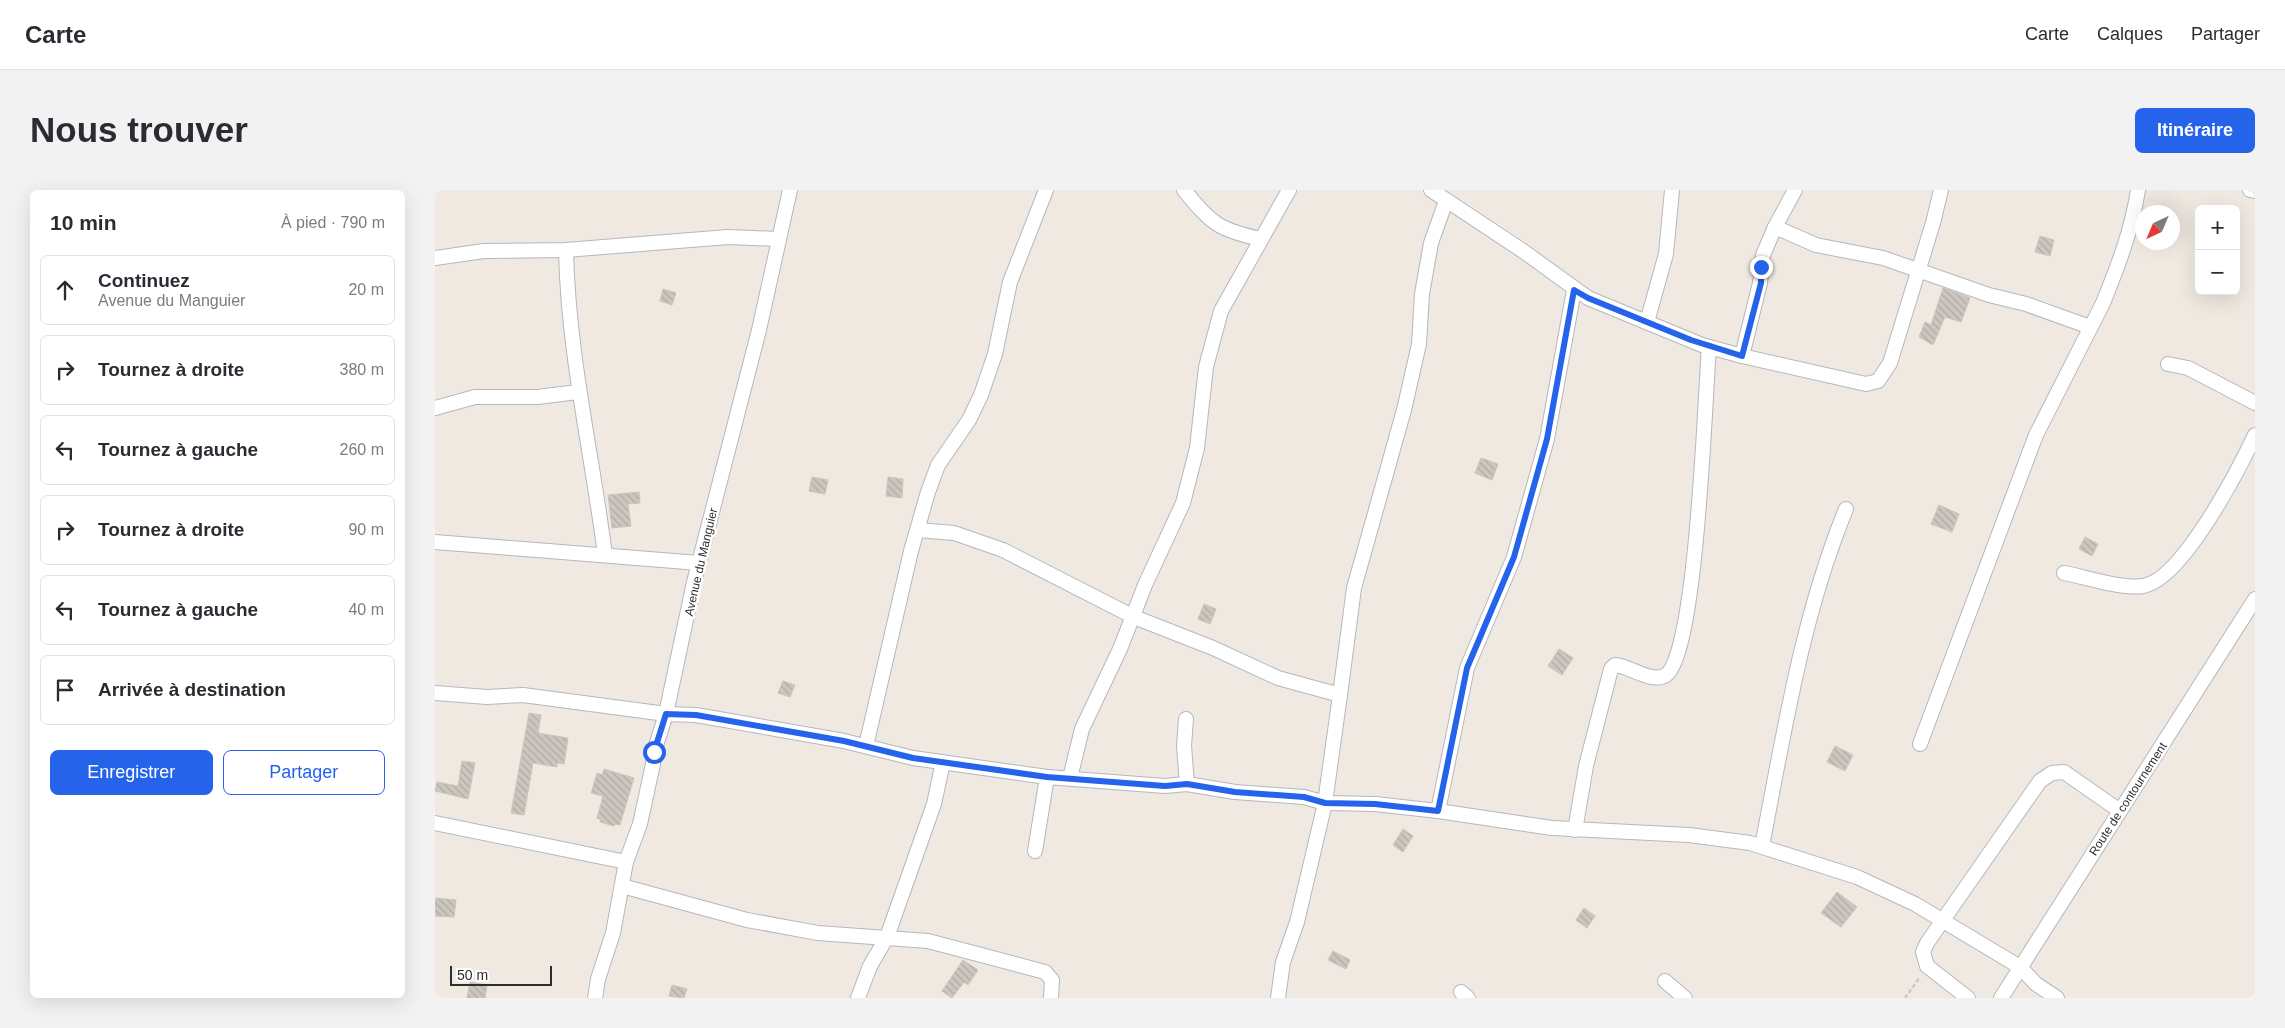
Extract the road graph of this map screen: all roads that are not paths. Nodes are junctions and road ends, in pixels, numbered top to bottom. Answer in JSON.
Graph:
{"nodes":[{"id":1,"x":790,"y":190,"type":"edge"},
{"id":2,"x":1046,"y":190,"type":"edge"},
{"id":3,"x":1183,"y":190,"type":"edge"},
{"id":4,"x":1289,"y":190,"type":"edge"},
{"id":5,"x":1672,"y":190,"type":"edge"},
{"id":6,"x":1795,"y":190,"type":"edge"},
{"id":7,"x":1941,"y":190,"type":"edge"},
{"id":8,"x":2137,"y":190,"type":"edge"},
{"id":9,"x":2250,"y":190,"type":"edge"},
{"id":10,"x":2255,"y":191,"type":"edge"},
{"id":11,"x":1437,"y":194,"type":"edge"},
{"id":12,"x":1775,"y":227,"type":"junction"},
{"id":13,"x":779,"y":239,"type":"junction"},
{"id":14,"x":1261,"y":239,"type":"junction"},
{"id":15,"x":566,"y":250,"type":"junction"},
{"id":16,"x":435,"y":258,"type":"edge"},
{"id":17,"x":1919,"y":270,"type":"junction"},
{"id":18,"x":1574,"y":290,"type":"junction"},
{"id":19,"x":1647,"y":322,"type":"junction"},
{"id":20,"x":2090,"y":327,"type":"junction"},
{"id":21,"x":1709,"y":347,"type":"junction"},
{"id":22,"x":1742,"y":356,"type":"junction"},
{"id":23,"x":2168,"y":364,"type":"dead end"},
{"id":24,"x":578,"y":392,"type":"junction"},
{"id":25,"x":2255,"y":403,"type":"edge"},
{"id":26,"x":435,"y":408,"type":"edge"},
{"id":27,"x":2255,"y":435,"type":"edge"},
{"id":28,"x":1847,"y":509,"type":"dead end"},
{"id":29,"x":917,"y":530,"type":"junction"},
{"id":30,"x":435,"y":542,"type":"edge"},
{"id":31,"x":605,"y":555,"type":"junction"},
{"id":32,"x":699,"y":563,"type":"junction"},
{"id":33,"x":2064,"y":572,"type":"dead end"},
{"id":34,"x":2255,"y":599,"type":"edge"},
{"id":35,"x":1134,"y":617,"type":"junction"},
{"id":36,"x":435,"y":693,"type":"edge"},
{"id":37,"x":1339,"y":696,"type":"junction"},
{"id":38,"x":666,"y":714,"type":"junction"},
{"id":39,"x":1186,"y":719,"type":"dead end"},
{"id":40,"x":1920,"y":744,"type":"dead end"},
{"id":41,"x":866,"y":746,"type":"junction"},
{"id":42,"x":943,"y":762,"type":"junction"},
{"id":43,"x":1047,"y":777,"type":"junction"},
{"id":44,"x":1070,"y":778,"type":"junction"},
{"id":45,"x":1187,"y":784,"type":"junction"},
{"id":46,"x":1325,"y":803,"type":"junction"},
{"id":47,"x":1438,"y":811,"type":"junction"},
{"id":48,"x":2120,"y":811,"type":"junction"},
{"id":49,"x":435,"y":823,"type":"edge"},
{"id":50,"x":1575,"y":830,"type":"junction"},
{"id":51,"x":1762,"y":846,"type":"junction"},
{"id":52,"x":1035,"y":851,"type":"dead end"},
{"id":53,"x":626,"y":862,"type":"junction"},
{"id":54,"x":622,"y":886,"type":"junction"},
{"id":55,"x":1944,"y":921,"type":"junction"},
{"id":56,"x":887,"y":937,"type":"junction"},
{"id":57,"x":2020,"y":968,"type":"junction"},
{"id":58,"x":1053,"y":980,"type":"junction"},
{"id":59,"x":1665,"y":981,"type":"dead end"},
{"id":60,"x":595,"y":998,"type":"edge"},
{"id":61,"x":858,"y":998,"type":"edge"},
{"id":62,"x":1043,"y":998,"type":"edge"},
{"id":63,"x":1051,"y":998,"type":"edge"},
{"id":64,"x":1278,"y":998,"type":"edge"},
{"id":65,"x":1685,"y":998,"type":"edge"},
{"id":66,"x":1968,"y":998,"type":"edge"},
{"id":67,"x":2001,"y":998,"type":"edge"},
{"id":68,"x":2057,"y":998,"type":"edge"}],
"edges":[{"from":1,"to":13,"type":"street","name":"Avenue du Manguier"},
{"from":2,"to":29,"type":"street"},
{"from":3,"to":14,"type":"street"},
{"from":4,"to":14,"type":"street"},
{"from":5,"to":19,"type":"street"},
{"from":6,"to":12,"type":"street"},
{"from":7,"to":17,"type":"street"},
{"from":8,"to":20,"type":"street"},
{"from":9,"to":10,"type":"street"},
{"from":11,"to":18,"type":"street"},
{"from":11,"to":37,"type":"street"},
{"from":12,"to":17,"type":"street"},
{"from":12,"to":22,"type":"street"},
{"from":13,"to":15,"type":"street"},
{"from":13,"to":32,"type":"street","name":"Avenue du Manguier"},
{"from":14,"to":35,"type":"street"},
{"from":15,"to":16,"type":"street"},
{"from":15,"to":24,"type":"street"},
{"from":17,"to":20,"type":"street"},
{"from":17,"to":22,"type":"street"},
{"from":18,"to":19,"type":"street"},
{"from":18,"to":47,"type":"street"},
{"from":19,"to":21,"type":"street"},
{"from":20,"to":40,"type":"street"},
{"from":21,"to":22,"type":"street"},
{"from":21,"to":50,"type":"street"},
{"from":23,"to":25,"type":"street"},
{"from":24,"to":26,"type":"street"},
{"from":24,"to":31,"type":"street"},
{"from":27,"to":33,"type":"street"},
{"from":28,"to":51,"type":"street"},
{"from":29,"to":35,"type":"street"},
{"from":29,"to":41,"type":"street"},
{"from":30,"to":31,"type":"street"},
{"from":31,"to":32,"type":"street"},
{"from":32,"to":38,"type":"street","name":"Avenue du Manguier"},
{"from":34,"to":48,"type":"street","name":"Route de contournement"},
{"from":35,"to":37,"type":"street"},
{"from":35,"to":44,"type":"street"},
{"from":36,"to":38,"type":"street"},
{"from":37,"to":46,"type":"street"},
{"from":38,"to":41,"type":"street"},
{"from":38,"to":53,"type":"street","name":"Avenue du Manguier"},
{"from":39,"to":45,"type":"street"},
{"from":41,"to":42,"type":"street"},
{"from":42,"to":43,"type":"street"},
{"from":42,"to":56,"type":"street"},
{"from":43,"to":44,"type":"street"},
{"from":43,"to":52,"type":"street"},
{"from":44,"to":45,"type":"street"},
{"from":45,"to":46,"type":"street"},
{"from":46,"to":47,"type":"street"},
{"from":46,"to":64,"type":"street"},
{"from":47,"to":50,"type":"street"},
{"from":48,"to":55,"type":"street"},
{"from":48,"to":57,"type":"street","name":"Route de contournement"},
{"from":49,"to":53,"type":"street"},
{"from":50,"to":51,"type":"street"},
{"from":51,"to":55,"type":"street"},
{"from":53,"to":54,"type":"street","name":"Avenue du Manguier"},
{"from":54,"to":56,"type":"street"},
{"from":54,"to":60,"type":"street","name":"Avenue du Manguier"},
{"from":55,"to":57,"type":"street"},
{"from":55,"to":66,"type":"street"},
{"from":56,"to":58,"type":"street"},
{"from":56,"to":61,"type":"street"},
{"from":57,"to":67,"type":"street","name":"Route de contournement"},
{"from":57,"to":68,"type":"street"},
{"from":58,"to":62,"type":"street"},
{"from":58,"to":63,"type":"street"},
{"from":59,"to":65,"type":"street"}]}
